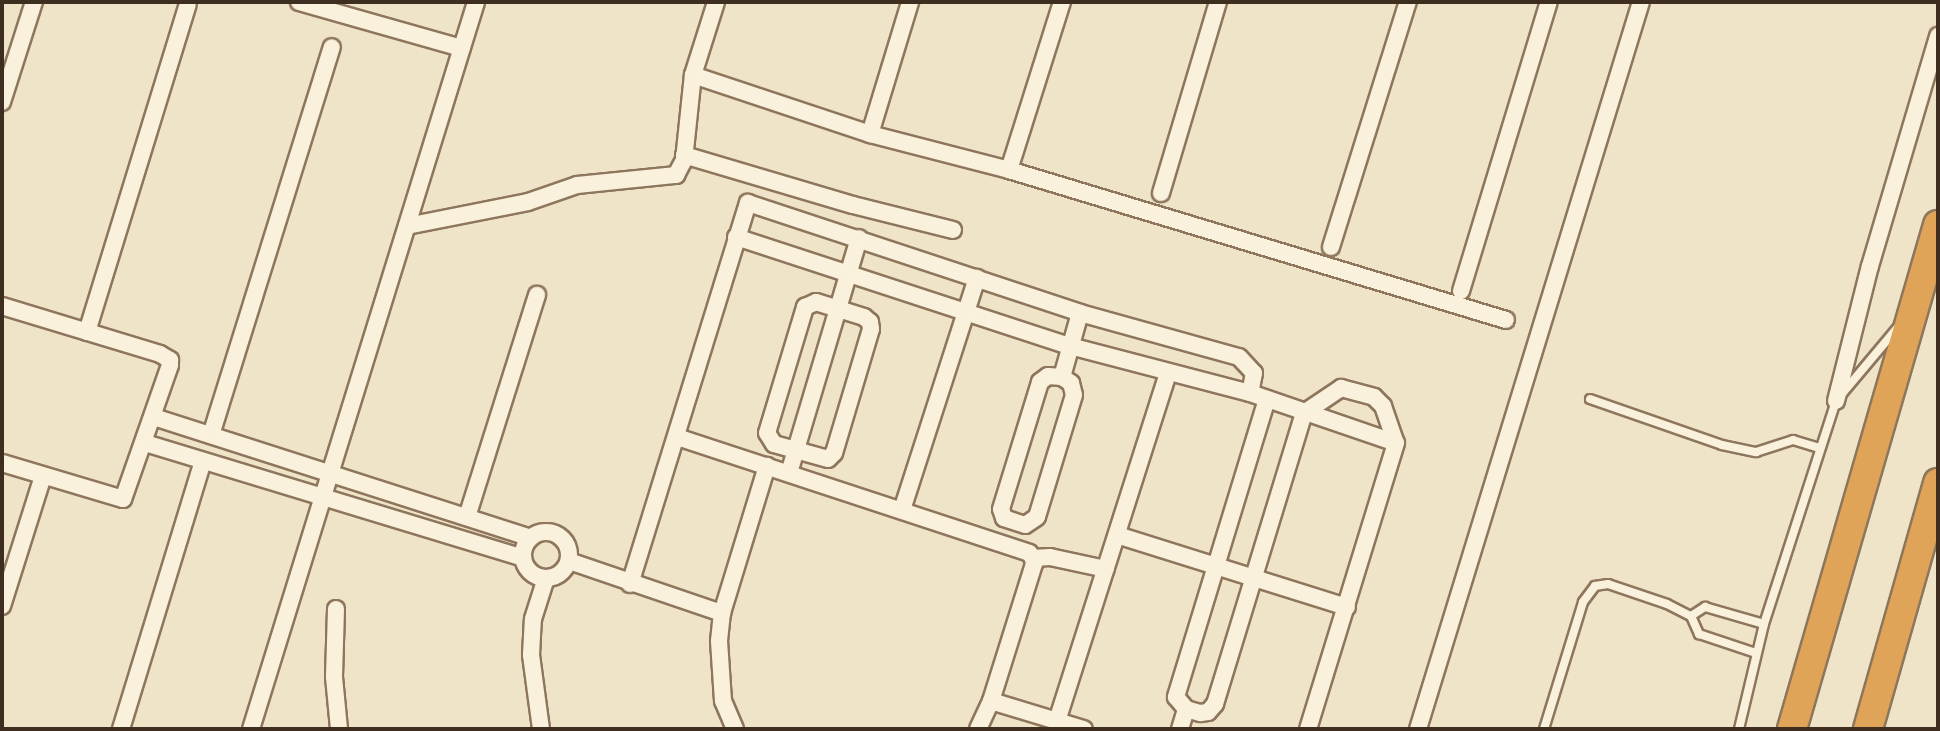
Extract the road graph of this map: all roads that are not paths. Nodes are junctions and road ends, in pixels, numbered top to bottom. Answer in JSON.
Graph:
{"nodes":[{"id":1,"x":34,"y":2,"type":"edge"},
{"id":2,"x":299,"y":2,"type":"edge"},
{"id":3,"x":476,"y":2,"type":"edge"},
{"id":4,"x":716,"y":2,"type":"edge"},
{"id":5,"x":910,"y":2,"type":"edge"},
{"id":6,"x":1062,"y":2,"type":"edge"},
{"id":7,"x":1218,"y":2,"type":"edge"},
{"id":8,"x":1408,"y":2,"type":"edge"},
{"id":9,"x":1549,"y":2,"type":"edge"},
{"id":10,"x":1641,"y":2,"type":"edge"},
{"id":11,"x":188,"y":4,"type":"dead end"},
{"id":12,"x":1938,"y":36,"type":"edge"},
{"id":13,"x":332,"y":47,"type":"dead end"},
{"id":14,"x":462,"y":48,"type":"junction"},
{"id":15,"x":693,"y":75,"type":"junction"},
{"id":16,"x":2,"y":102,"type":"edge"},
{"id":17,"x":870,"y":134,"type":"junction"},
{"id":18,"x":684,"y":155,"type":"junction"},
{"id":19,"x":1009,"y":170,"type":"junction"},
{"id":20,"x":1161,"y":193,"type":"dead end"},
{"id":21,"x":1938,"y":225,"type":"edge"},
{"id":22,"x":407,"y":226,"type":"junction"},
{"id":23,"x":953,"y":230,"type":"dead end"},
{"id":24,"x":736,"y":237,"type":"junction"},
{"id":25,"x":859,"y":238,"type":"junction"},
{"id":26,"x":1331,"y":247,"type":"dead end"},
{"id":27,"x":850,"y":274,"type":"junction"},
{"id":28,"x":977,"y":278,"type":"junction"},
{"id":29,"x":1461,"y":291,"type":"dead end"},
{"id":30,"x":537,"y":295,"type":"dead end"},
{"id":31,"x":2,"y":306,"type":"edge"},
{"id":32,"x":840,"y":309,"type":"junction"},
{"id":33,"x":966,"y":312,"type":"junction"},
{"id":34,"x":1913,"y":312,"type":"junction"},
{"id":35,"x":1080,"y":313,"type":"junction"},
{"id":36,"x":1506,"y":320,"type":"dead end"},
{"id":37,"x":87,"y":332,"type":"junction"},
{"id":38,"x":1070,"y":346,"type":"junction"},
{"id":39,"x":1168,"y":373,"type":"junction"},
{"id":40,"x":1062,"y":377,"type":"junction"},
{"id":41,"x":1250,"y":393,"type":"junction"},
{"id":42,"x":1267,"y":399,"type":"junction"},
{"id":43,"x":1590,"y":399,"type":"dead end"},
{"id":44,"x":1836,"y":401,"type":"junction"},
{"id":45,"x":1304,"y":413,"type":"junction"},
{"id":46,"x":154,"y":417,"type":"junction"},
{"id":47,"x":211,"y":435,"type":"junction"},
{"id":48,"x":677,"y":437,"type":"junction"},
{"id":49,"x":145,"y":443,"type":"junction"},
{"id":50,"x":1396,"y":443,"type":"junction"},
{"id":51,"x":249,"y":447,"type":"junction"},
{"id":52,"x":1820,"y":448,"type":"junction"},
{"id":53,"x":796,"y":451,"type":"junction"},
{"id":54,"x":203,"y":461,"type":"junction"},
{"id":55,"x":2,"y":463,"type":"edge"},
{"id":56,"x":767,"y":466,"type":"junction"},
{"id":57,"x":240,"y":472,"type":"junction"},
{"id":58,"x":331,"y":472,"type":"junction"},
{"id":59,"x":789,"y":473,"type":"junction"},
{"id":60,"x":43,"y":476,"type":"junction"},
{"id":61,"x":1938,"y":483,"type":"edge"},
{"id":62,"x":323,"y":498,"type":"junction"},
{"id":63,"x":902,"y":510,"type":"junction"},
{"id":64,"x":467,"y":517,"type":"junction"},
{"id":65,"x":1013,"y":522,"type":"junction"},
{"id":66,"x":1117,"y":535,"type":"junction"},
{"id":67,"x":530,"y":538,"type":"junction"},
{"id":68,"x":1007,"y":546,"type":"junction"},
{"id":69,"x":523,"y":558,"type":"junction"},
{"id":70,"x":1033,"y":558,"type":"junction"},
{"id":71,"x":569,"y":561,"type":"junction"},
{"id":72,"x":1217,"y":566,"type":"junction"},
{"id":73,"x":1106,"y":569,"type":"junction"},
{"id":74,"x":546,"y":578,"type":"junction"},
{"id":75,"x":1251,"y":578,"type":"junction"},
{"id":76,"x":630,"y":584,"type":"junction"},
{"id":77,"x":2,"y":606,"type":"edge"},
{"id":78,"x":1347,"y":607,"type":"junction"},
{"id":79,"x":336,"y":609,"type":"dead end"},
{"id":80,"x":722,"y":613,"type":"junction"},
{"id":81,"x":1691,"y":616,"type":"junction"},
{"id":82,"x":1764,"y":624,"type":"junction"},
{"id":83,"x":1756,"y":653,"type":"junction"},
{"id":84,"x":991,"y":701,"type":"junction"},
{"id":85,"x":1186,"y":709,"type":"junction"},
{"id":86,"x":1057,"y":721,"type":"junction"},
{"id":87,"x":121,"y":729,"type":"edge"},
{"id":88,"x":251,"y":729,"type":"edge"},
{"id":89,"x":339,"y":729,"type":"edge"},
{"id":90,"x":541,"y":729,"type":"edge"},
{"id":91,"x":735,"y":729,"type":"edge"},
{"id":92,"x":978,"y":729,"type":"edge"},
{"id":93,"x":1084,"y":729,"type":"edge"},
{"id":94,"x":1180,"y":729,"type":"edge"},
{"id":95,"x":1308,"y":729,"type":"edge"},
{"id":96,"x":1418,"y":729,"type":"edge"},
{"id":97,"x":1544,"y":729,"type":"edge"},
{"id":98,"x":1739,"y":729,"type":"edge"},
{"id":99,"x":1792,"y":729,"type":"edge"},
{"id":100,"x":1868,"y":729,"type":"edge"}],
"edges":[{"from":1,"to":16,"type":"street"},
{"from":2,"to":14,"type":"street"},
{"from":3,"to":14,"type":"street"},
{"from":4,"to":15,"type":"street"},
{"from":5,"to":17,"type":"street"},
{"from":6,"to":19,"type":"street"},
{"from":7,"to":20,"type":"street"},
{"from":8,"to":26,"type":"street"},
{"from":9,"to":29,"type":"street"},
{"from":10,"to":96,"type":"street"},
{"from":11,"to":37,"type":"street"},
{"from":12,"to":44,"type":"street"},
{"from":13,"to":47,"type":"street"},
{"from":14,"to":22,"type":"street"},
{"from":15,"to":17,"type":"street"},
{"from":15,"to":18,"type":"street"},
{"from":17,"to":19,"type":"street"},
{"from":18,"to":22,"type":"street"},
{"from":18,"to":23,"type":"street"},
{"from":19,"to":36,"type":"street"},
{"from":21,"to":34,"type":"highway"},
{"from":22,"to":58,"type":"street"},
{"from":24,"to":25,"type":"street"},
{"from":24,"to":27,"type":"street"},
{"from":24,"to":48,"type":"street"},
{"from":25,"to":27,"type":"street"},
{"from":25,"to":28,"type":"street"},
{"from":27,"to":32,"type":"street"},
{"from":27,"to":33,"type":"street"},
{"from":28,"to":33,"type":"street"},
{"from":28,"to":35,"type":"street"},
{"from":30,"to":64,"type":"street"},
{"from":31,"to":37,"type":"street"},
{"from":32,"to":53,"type":"street"},
{"from":32,"to":53,"type":"street"},
{"from":32,"to":53,"type":"street"},
{"from":33,"to":38,"type":"street"},
{"from":33,"to":63,"type":"street"},
{"from":34,"to":44,"type":"lane"},
{"from":34,"to":99,"type":"highway"},
{"from":35,"to":38,"type":"street"},
{"from":35,"to":41,"type":"street"},
{"from":37,"to":46,"type":"street"},
{"from":38,"to":39,"type":"street"},
{"from":38,"to":40,"type":"street"},
{"from":39,"to":41,"type":"street"},
{"from":39,"to":66,"type":"street"},
{"from":40,"to":65,"type":"street"},
{"from":40,"to":65,"type":"street"},
{"from":41,"to":42,"type":"street"},
{"from":42,"to":45,"type":"street"},
{"from":42,"to":72,"type":"street"},
{"from":43,"to":52,"type":"lane"},
{"from":44,"to":52,"type":"lane"},
{"from":45,"to":50,"type":"street"},
{"from":45,"to":50,"type":"street"},
{"from":45,"to":75,"type":"street"},
{"from":46,"to":47,"type":"street"},
{"from":46,"to":49,"type":"street"},
{"from":47,"to":51,"type":"street"},
{"from":48,"to":56,"type":"street"},
{"from":48,"to":76,"type":"street"},
{"from":49,"to":54,"type":"street"},
{"from":49,"to":60,"type":"street"},
{"from":50,"to":78,"type":"street"},
{"from":51,"to":57,"type":"street"},
{"from":51,"to":58,"type":"street"},
{"from":52,"to":82,"type":"lane"},
{"from":53,"to":59,"type":"street"},
{"from":54,"to":57,"type":"street"},
{"from":54,"to":87,"type":"street"},
{"from":55,"to":60,"type":"street"},
{"from":56,"to":59,"type":"street"},
{"from":56,"to":80,"type":"street"},
{"from":57,"to":62,"type":"street"},
{"from":58,"to":62,"type":"street"},
{"from":58,"to":64,"type":"street"},
{"from":59,"to":63,"type":"street"},
{"from":60,"to":77,"type":"street"},
{"from":61,"to":100,"type":"highway"},
{"from":62,"to":69,"type":"street"},
{"from":62,"to":88,"type":"street"},
{"from":63,"to":68,"type":"street"},
{"from":64,"to":67,"type":"street"},
{"from":65,"to":68,"type":"street"},
{"from":66,"to":72,"type":"street"},
{"from":66,"to":73,"type":"street"},
{"from":67,"to":69,"type":"street"},
{"from":67,"to":71,"type":"street"},
{"from":68,"to":70,"type":"street"},
{"from":69,"to":74,"type":"street"},
{"from":70,"to":73,"type":"street"},
{"from":70,"to":84,"type":"street"},
{"from":71,"to":74,"type":"street"},
{"from":71,"to":76,"type":"street"},
{"from":72,"to":75,"type":"street"},
{"from":72,"to":85,"type":"street"},
{"from":73,"to":86,"type":"street"},
{"from":74,"to":90,"type":"street"},
{"from":75,"to":78,"type":"street"},
{"from":75,"to":85,"type":"street"},
{"from":76,"to":80,"type":"street"},
{"from":78,"to":95,"type":"street"},
{"from":79,"to":89,"type":"street"},
{"from":80,"to":91,"type":"street"},
{"from":81,"to":82,"type":"lane"},
{"from":81,"to":83,"type":"lane"},
{"from":81,"to":97,"type":"lane"},
{"from":82,"to":83,"type":"lane"},
{"from":83,"to":98,"type":"lane"},
{"from":84,"to":86,"type":"street"},
{"from":84,"to":92,"type":"street"},
{"from":85,"to":94,"type":"street"},
{"from":86,"to":93,"type":"street"}]}
